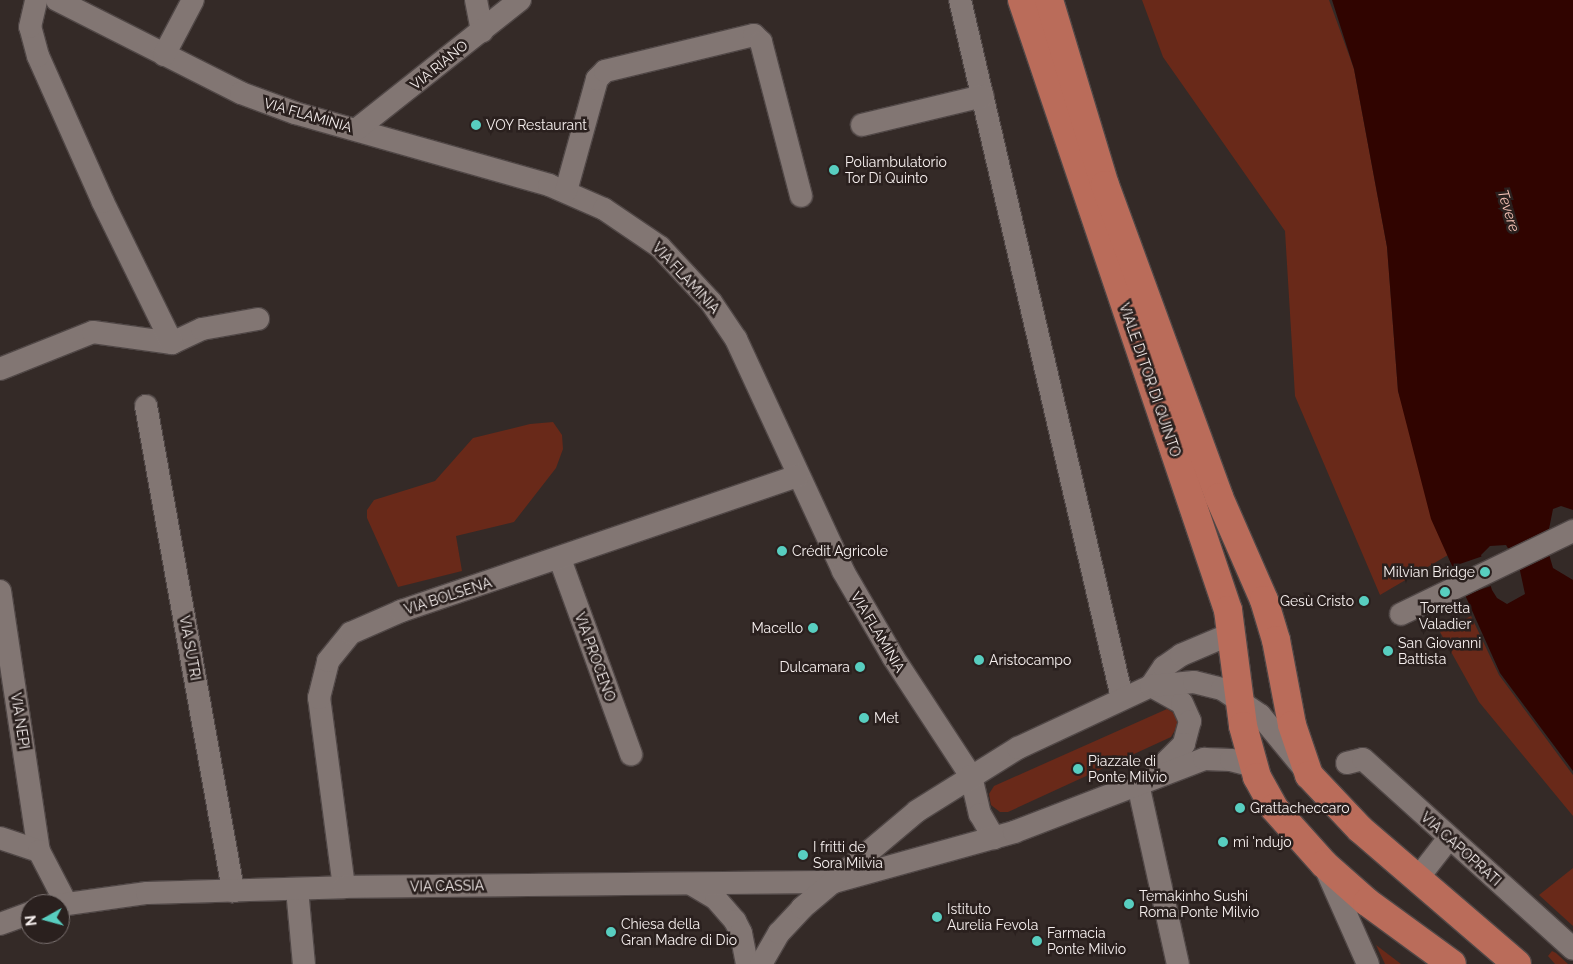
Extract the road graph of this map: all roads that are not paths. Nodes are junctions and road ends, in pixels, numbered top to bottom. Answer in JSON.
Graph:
{"nodes":[{"id":1,"x":36,"y":0,"type":"edge"},
{"id":2,"x":58,"y":0,"type":"edge"},
{"id":3,"x":193,"y":0,"type":"edge"},
{"id":4,"x":476,"y":0,"type":"edge"},
{"id":5,"x":520,"y":0,"type":"edge"},
{"id":6,"x":960,"y":0,"type":"edge"},
{"id":7,"x":1022,"y":0,"type":"edge"},
{"id":8,"x":1049,"y":0,"type":"edge"},
{"id":9,"x":491,"y":16,"type":"edge"},
{"id":10,"x":164,"y":55,"type":"junction"},
{"id":11,"x":983,"y":96,"type":"junction"},
{"id":12,"x":862,"y":124,"type":"dead end"},
{"id":13,"x":357,"y":130,"type":"junction"},
{"id":14,"x":566,"y":191,"type":"junction"},
{"id":15,"x":800,"y":196,"type":"dead end"},
{"id":16,"x":258,"y":319,"type":"dead end"},
{"id":17,"x":172,"y":343,"type":"junction"},
{"id":18,"x":0,"y":369,"type":"edge"},
{"id":19,"x":146,"y":406,"type":"dead end"},
{"id":20,"x":798,"y":476,"type":"junction"},
{"id":21,"x":1573,"y":531,"type":"edge"},
{"id":22,"x":560,"y":559,"type":"junction"},
{"id":23,"x":0,"y":591,"type":"edge"},
{"id":24,"x":1401,"y":614,"type":"dead end"},
{"id":25,"x":1233,"y":634,"type":"junction"},
{"id":26,"x":1151,"y":686,"type":"junction"},
{"id":27,"x":1122,"y":698,"type":"junction"},
{"id":28,"x":1240,"y":699,"type":"junction"},
{"id":29,"x":631,"y":754,"type":"dead end"},
{"id":30,"x":1347,"y":763,"type":"dead end"},
{"id":31,"x":1253,"y":766,"type":"junction"},
{"id":32,"x":1309,"y":775,"type":"junction"},
{"id":33,"x":971,"y":776,"type":"junction"},
{"id":34,"x":1143,"y":781,"type":"junction"},
{"id":35,"x":0,"y":838,"type":"edge"},
{"id":36,"x":994,"y":838,"type":"junction"},
{"id":37,"x":1450,"y":838,"type":"junction"},
{"id":38,"x":39,"y":851,"type":"junction"},
{"id":39,"x":1324,"y":864,"type":"junction"},
{"id":40,"x":1418,"y":878,"type":"junction"},
{"id":41,"x":834,"y":882,"type":"junction"},
{"id":42,"x":693,"y":885,"type":"junction"},
{"id":43,"x":344,"y":887,"type":"junction"},
{"id":44,"x":297,"y":889,"type":"junction"},
{"id":45,"x":233,"y":891,"type":"junction"},
{"id":46,"x":58,"y":894,"type":"edge"},
{"id":47,"x":70,"y":903,"type":"edge"},
{"id":48,"x":20,"y":917,"type":"edge"},
{"id":49,"x":0,"y":924,"type":"edge"},
{"id":50,"x":1573,"y":948,"type":"edge"},
{"id":51,"x":304,"y":964,"type":"edge"},
{"id":52,"x":747,"y":964,"type":"edge"},
{"id":53,"x":761,"y":964,"type":"edge"},
{"id":54,"x":1178,"y":964,"type":"edge"},
{"id":55,"x":1368,"y":964,"type":"edge"},
{"id":56,"x":1452,"y":964,"type":"edge"},
{"id":57,"x":1516,"y":964,"type":"edge"}],
"edges":[{"from":1,"to":17,"type":"street"},
{"from":2,"to":10,"type":"street","name":"VIA FLAMINIA"},
{"from":3,"to":10,"type":"street"},
{"from":4,"to":9,"type":"street"},
{"from":5,"to":9,"type":"street","name":"VIA RIANO"},
{"from":6,"to":11,"type":"street"},
{"from":7,"to":25,"type":"main road","name":"VIALE DI TOR DI QUINTO"},
{"from":8,"to":32,"type":"main road","name":"VIALE DI TOR DI QUINTO"},
{"from":9,"to":13,"type":"street","name":"VIA RIANO"},
{"from":10,"to":13,"type":"street","name":"VIA FLAMINIA"},
{"from":11,"to":12,"type":"street"},
{"from":11,"to":27,"type":"street"},
{"from":13,"to":14,"type":"street","name":"VIA FLAMINIA"},
{"from":14,"to":15,"type":"street"},
{"from":14,"to":20,"type":"street","name":"VIA FLAMINIA"},
{"from":16,"to":17,"type":"street"},
{"from":17,"to":18,"type":"street"},
{"from":19,"to":45,"type":"street","name":"VIA SUTRI"},
{"from":20,"to":22,"type":"street","name":"VIA BOLSENA"},
{"from":20,"to":33,"type":"street","name":"VIA FLAMINIA"},
{"from":21,"to":24,"type":"street"},
{"from":22,"to":29,"type":"street","name":"VIA PROCENO"},
{"from":22,"to":43,"type":"street","name":"VIA BOLSENA"},
{"from":23,"to":38,"type":"street","name":"VIA NEPI"},
{"from":25,"to":26,"type":"street"},
{"from":25,"to":28,"type":"main road","name":"VIALE DI TOR DI QUINTO"},
{"from":26,"to":27,"type":"street"},
{"from":26,"to":28,"type":"street"},
{"from":26,"to":34,"type":"street"},
{"from":27,"to":33,"type":"street"},
{"from":28,"to":31,"type":"main road","name":"VIALE DI TOR DI QUINTO"},
{"from":28,"to":32,"type":"street"},
{"from":30,"to":37,"type":"street","name":"VIA CAPOPRATI"},
{"from":31,"to":34,"type":"street"},
{"from":31,"to":39,"type":"main road","name":"VIALE DI TOR DI QUINTO"},
{"from":32,"to":40,"type":"main road"},
{"from":33,"to":36,"type":"street"},
{"from":33,"to":41,"type":"street"},
{"from":34,"to":36,"type":"street"},
{"from":34,"to":54,"type":"street"},
{"from":35,"to":38,"type":"street"},
{"from":36,"to":41,"type":"street"},
{"from":37,"to":40,"type":"street"},
{"from":37,"to":50,"type":"street","name":"VIA CAPOPRATI"},
{"from":38,"to":46,"type":"street","name":"VIA NEPI"},
{"from":39,"to":55,"type":"street"},
{"from":39,"to":56,"type":"main road","name":"VIALE DI TOR DI QUINTO"},
{"from":40,"to":57,"type":"main road"},
{"from":41,"to":42,"type":"street","name":"VIA CASSIA"},
{"from":41,"to":53,"type":"street"},
{"from":42,"to":43,"type":"street","name":"VIA CASSIA"},
{"from":42,"to":52,"type":"street"},
{"from":43,"to":44,"type":"street","name":"VIA CASSIA"},
{"from":44,"to":45,"type":"street","name":"VIA CASSIA"},
{"from":44,"to":51,"type":"street"},
{"from":45,"to":47,"type":"street","name":"VIA CASSIA"},
{"from":48,"to":49,"type":"street"}]}
